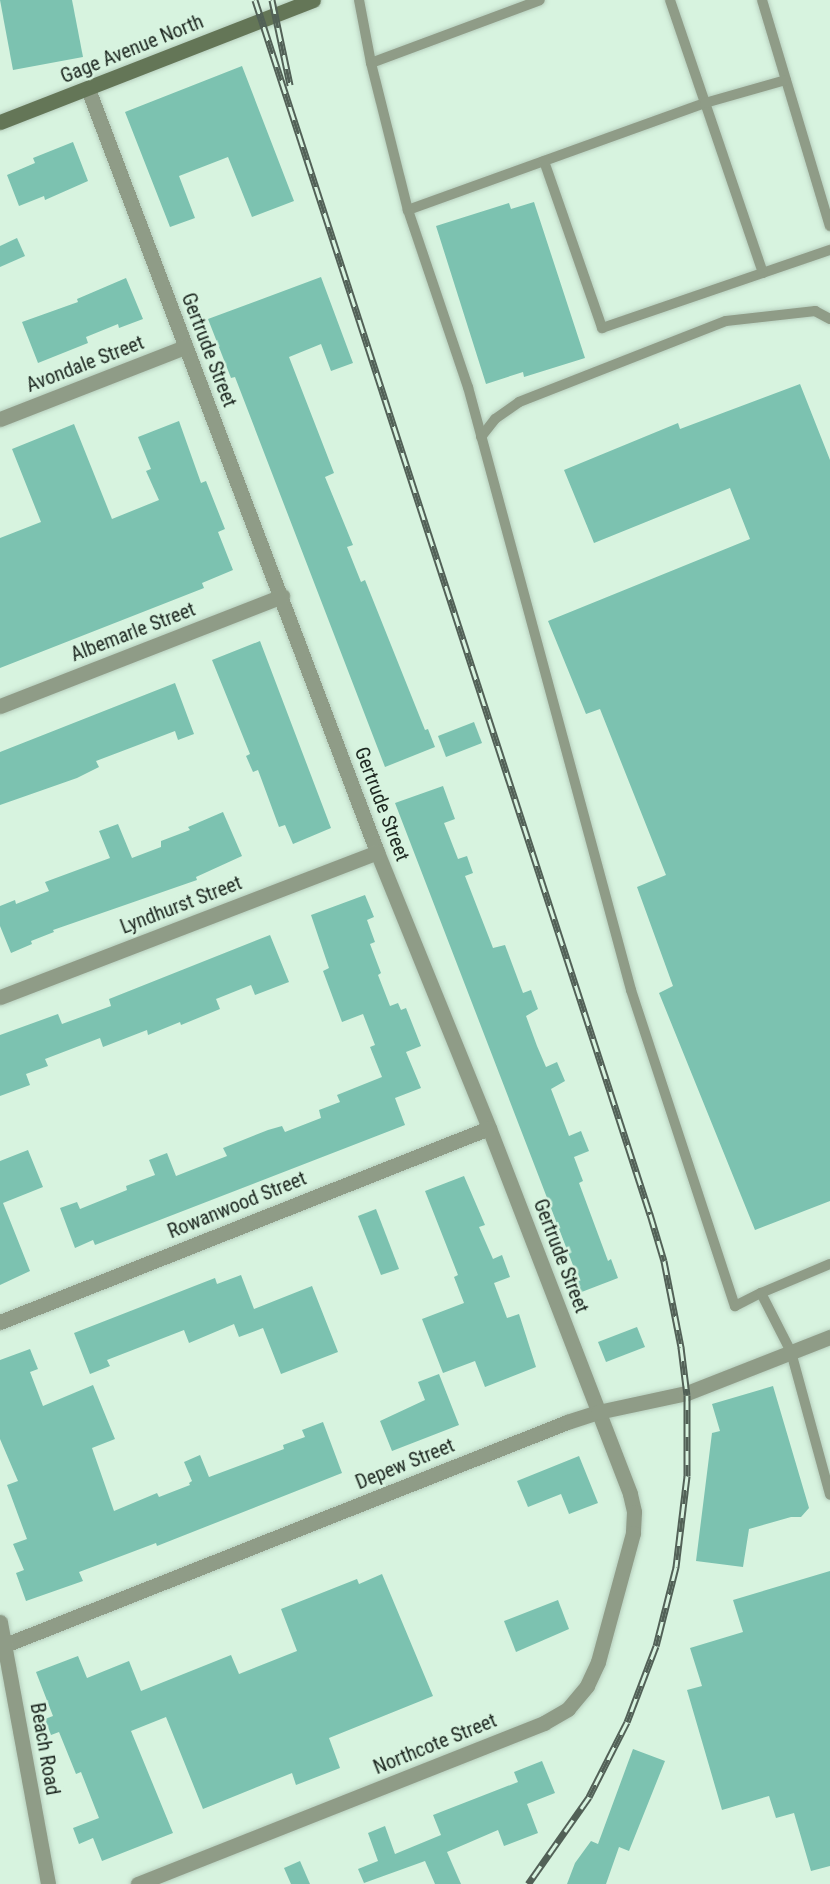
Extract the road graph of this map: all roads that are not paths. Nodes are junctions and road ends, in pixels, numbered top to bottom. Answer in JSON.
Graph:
{"nodes":[{"id":1,"x":313,"y":0,"type":"edge"},
{"id":2,"x":358,"y":0,"type":"edge"},
{"id":3,"x":540,"y":0,"type":"edge"},
{"id":4,"x":670,"y":0,"type":"edge"},
{"id":5,"x":762,"y":0,"type":"edge"},
{"id":6,"x":371,"y":63,"type":"junction"},
{"id":7,"x":786,"y":80,"type":"junction"},
{"id":8,"x":88,"y":89,"type":"junction"},
{"id":9,"x":705,"y":103,"type":"junction"},
{"id":10,"x":0,"y":122,"type":"edge"},
{"id":11,"x":544,"y":161,"type":"junction"},
{"id":12,"x":408,"y":210,"type":"junction"},
{"id":13,"x":830,"y":226,"type":"edge"},
{"id":14,"x":830,"y":250,"type":"edge"},
{"id":15,"x":763,"y":273,"type":"junction"},
{"id":16,"x":830,"y":319,"type":"edge"},
{"id":17,"x":185,"y":347,"type":"junction"},
{"id":18,"x":0,"y":419,"type":"edge"},
{"id":19,"x":481,"y":437,"type":"junction"},
{"id":20,"x":282,"y":596,"type":"junction"},
{"id":21,"x":0,"y":706,"type":"edge"},
{"id":22,"x":377,"y":852,"type":"junction"},
{"id":23,"x":0,"y":997,"type":"edge"},
{"id":24,"x":489,"y":1128,"type":"junction"},
{"id":25,"x":830,"y":1264,"type":"edge"},
{"id":26,"x":761,"y":1293,"type":"junction"},
{"id":27,"x":0,"y":1322,"type":"edge"},
{"id":28,"x":830,"y":1336,"type":"edge"},
{"id":29,"x":791,"y":1352,"type":"junction"},
{"id":30,"x":598,"y":1412,"type":"junction"},
{"id":31,"x":830,"y":1495,"type":"edge"},
{"id":32,"x":633,"y":1533,"type":"joint"},
{"id":33,"x":0,"y":1622,"type":"edge"},
{"id":34,"x":2,"y":1646,"type":"edge"},
{"id":35,"x":48,"y":1884,"type":"edge"},
{"id":36,"x":138,"y":1884,"type":"edge"}],
"edges":[{"from":1,"to":8,"type":"main road","name":"Gage Avenue North"},
{"from":2,"to":6,"type":"lane"},
{"from":3,"to":6,"type":"lane"},
{"from":4,"to":9,"type":"lane"},
{"from":5,"to":7,"type":"lane"},
{"from":6,"to":12,"type":"lane"},
{"from":7,"to":9,"type":"lane"},
{"from":7,"to":13,"type":"lane"},
{"from":8,"to":10,"type":"main road","name":"Gage Avenue North"},
{"from":8,"to":17,"type":"street","name":"Gertrude Street"},
{"from":9,"to":11,"type":"lane"},
{"from":9,"to":15,"type":"lane"},
{"from":11,"to":12,"type":"lane"},
{"from":11,"to":15,"type":"lane"},
{"from":12,"to":19,"type":"lane"},
{"from":14,"to":15,"type":"lane"},
{"from":16,"to":19,"type":"lane"},
{"from":17,"to":18,"type":"street","name":"Avondale Street"},
{"from":17,"to":20,"type":"street","name":"Gertrude Street"},
{"from":19,"to":26,"type":"lane"},
{"from":20,"to":21,"type":"street","name":"Albemarle Street"},
{"from":20,"to":22,"type":"street","name":"Gertrude Street"},
{"from":22,"to":23,"type":"street","name":"Lyndhurst Street"},
{"from":22,"to":24,"type":"street","name":"Gertrude Street"},
{"from":24,"to":27,"type":"street","name":"Rowanwood Street"},
{"from":24,"to":30,"type":"street","name":"Gertrude Street"},
{"from":25,"to":26,"type":"lane"},
{"from":26,"to":29,"type":"lane"},
{"from":28,"to":29,"type":"street","name":"Depew Street"},
{"from":29,"to":30,"type":"street","name":"Depew Street"},
{"from":29,"to":31,"type":"lane"},
{"from":30,"to":32,"type":"street","name":"Gertrude Street"},
{"from":30,"to":34,"type":"street","name":"Depew Street"},
{"from":32,"to":36,"type":"street","name":"Northcote Street"},
{"from":33,"to":34,"type":"street","name":"Beach Road"},
{"from":34,"to":35,"type":"street","name":"Beach Road"}]}
